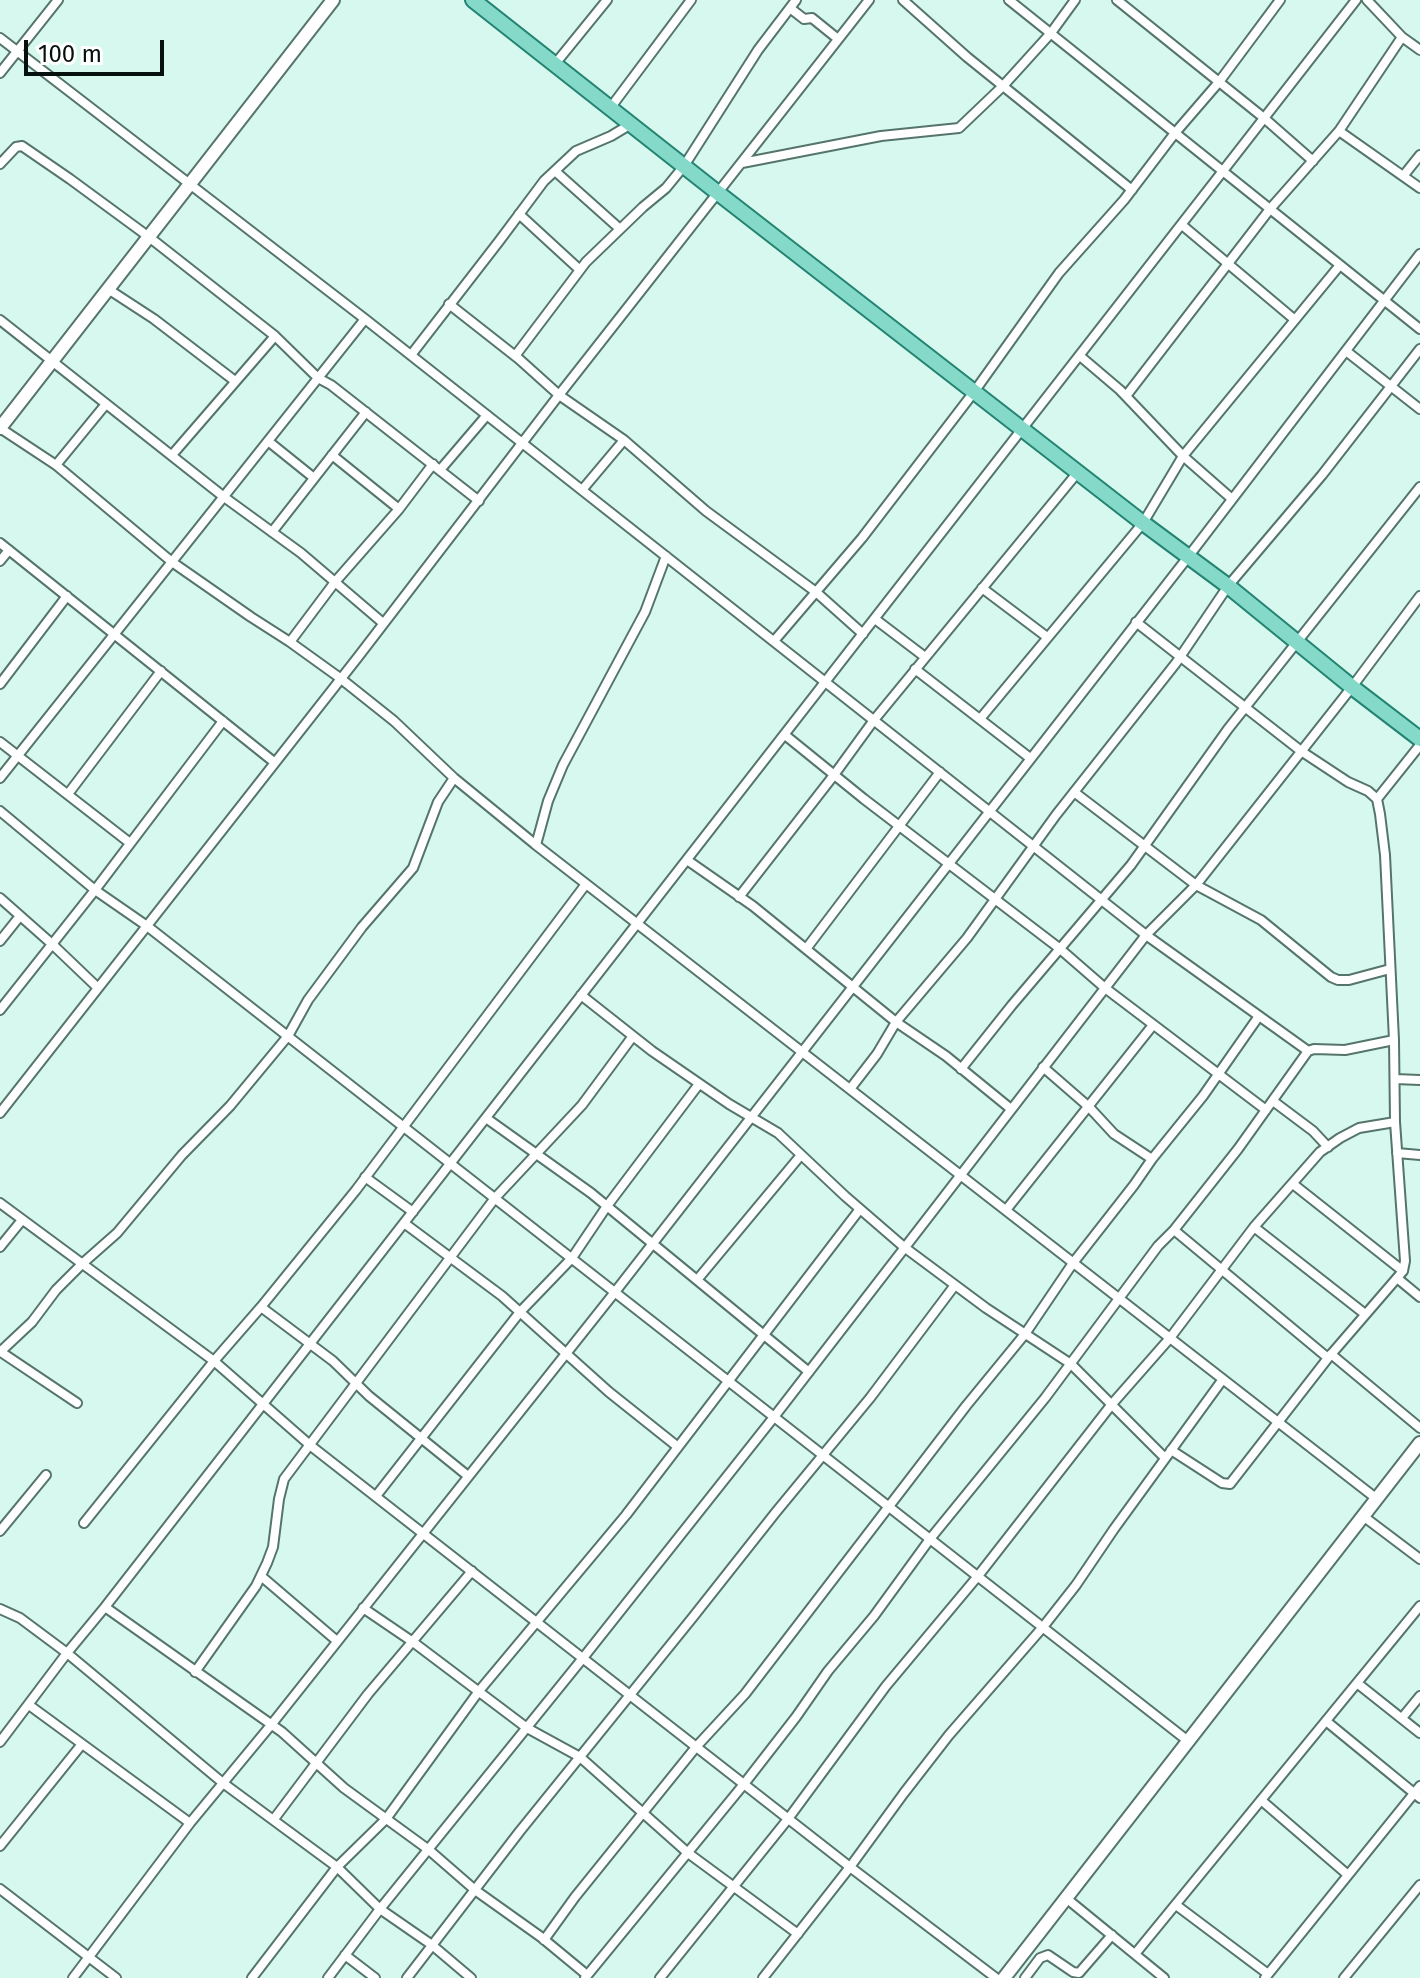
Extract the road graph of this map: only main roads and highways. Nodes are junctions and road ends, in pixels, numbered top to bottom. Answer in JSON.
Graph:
{"nodes":[{"id":1,"x":473,"y":0,"type":"edge"},
{"id":2,"x":1420,"y":739,"type":"edge"}],
"edges":[{"from":1,"to":2,"type":"main road"}]}
